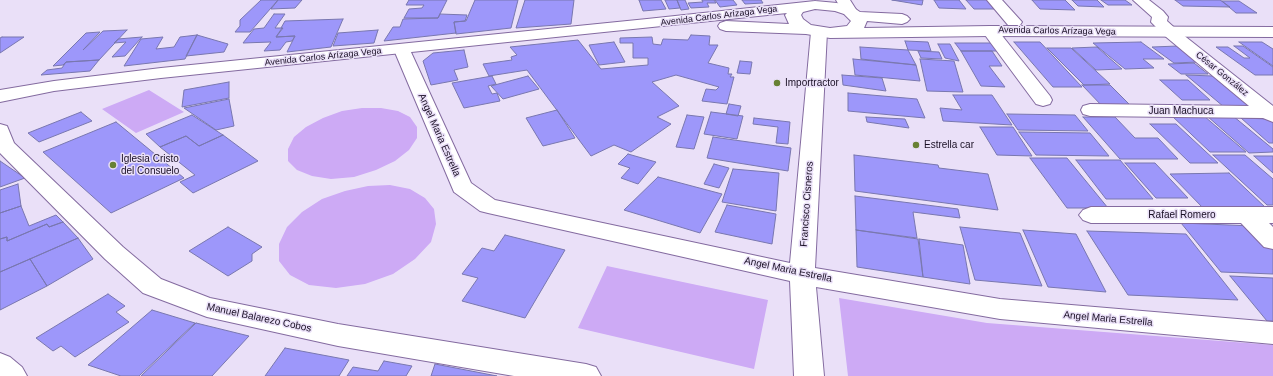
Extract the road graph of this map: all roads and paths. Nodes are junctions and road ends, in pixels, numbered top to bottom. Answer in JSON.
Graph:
{"nodes":[{"id":1,"x":994,"y":0,"type":"edge"},
{"id":2,"x":1140,"y":0,"type":"edge"},
{"id":3,"x":819,"y":3,"type":"edge"},
{"id":4,"x":851,"y":7,"type":"edge"},
{"id":5,"x":1273,"y":21,"type":"edge"},
{"id":6,"x":1014,"y":22,"type":"junction"},
{"id":7,"x":647,"y":24,"type":"junction"},
{"id":8,"x":1165,"y":28,"type":"junction"},
{"id":9,"x":813,"y":30,"type":"junction"},
{"id":10,"x":990,"y":30,"type":"junction"},
{"id":11,"x":1273,"y":32,"type":"edge"},
{"id":12,"x":840,"y":33,"type":"junction"},
{"id":13,"x":402,"y":50,"type":"junction"},
{"id":14,"x":0,"y":96,"type":"edge"},
{"id":15,"x":1043,"y":100,"type":"dead end"},
{"id":16,"x":1090,"y":110,"type":"dead end"},
{"id":17,"x":1271,"y":113,"type":"edge"},
{"id":18,"x":0,"y":130,"type":"edge"},
{"id":19,"x":1091,"y":215,"type":"dead end"},
{"id":20,"x":1247,"y":215,"type":"junction"},
{"id":21,"x":1273,"y":216,"type":"edge"},
{"id":22,"x":1273,"y":241,"type":"edge"},
{"id":23,"x":802,"y":275,"type":"junction"},
{"id":24,"x":1273,"y":333,"type":"edge"},
{"id":25,"x":0,"y":365,"type":"edge"},
{"id":26,"x":12,"y":376,"type":"edge"},
{"id":27,"x":586,"y":376,"type":"edge"},
{"id":28,"x":809,"y":376,"type":"edge"}],
"edges":[{"from":1,"to":6,"type":"street"},
{"from":2,"to":8,"type":"street","name":"César González"},
{"from":3,"to":4,"type":"street","name":"Avenida Carlos Arízaga Vega"},
{"from":3,"to":7,"type":"street","name":"Avenida Carlos Arízaga Vega"},
{"from":3,"to":9,"type":"street"},
{"from":4,"to":6,"type":"street","name":"Avenida Carlos Arízaga Vega"},
{"from":4,"to":12,"type":"street"},
{"from":5,"to":8,"type":"street","name":"Avenida Carlos Arízaga Vega"},
{"from":6,"to":8,"type":"street","name":"Avenida Carlos Arízaga Vega"},
{"from":7,"to":9,"type":"street","name":"Avenida Carlos Arízaga Vega"},
{"from":7,"to":13,"type":"street","name":"Avenida Carlos Arízaga Vega"},
{"from":8,"to":10,"type":"street","name":"Avenida Carlos Arízaga Vega"},
{"from":8,"to":11,"type":"street","name":"Avenida Carlos Arízaga Vega"},
{"from":8,"to":17,"type":"street","name":"César González"},
{"from":9,"to":12,"type":"street","name":"Avenida Carlos Arízaga Vega"},
{"from":9,"to":23,"type":"street","name":"Francisco Cisneros"},
{"from":10,"to":12,"type":"street","name":"Avenida Carlos Arízaga Vega"},
{"from":10,"to":15,"type":"street"},
{"from":13,"to":14,"type":"street","name":"Avenida Carlos Arízaga Vega"},
{"from":13,"to":23,"type":"street","name":"Angel Maria Estrella"},
{"from":16,"to":17,"type":"street","name":"Juan Machuca"},
{"from":18,"to":27,"type":"street","name":"Manuel Balarezo Cobos"},
{"from":19,"to":20,"type":"street","name":"Rafael Romero"},
{"from":20,"to":21,"type":"street","name":"Rafael Romero"},
{"from":20,"to":22,"type":"street"},
{"from":23,"to":24,"type":"street","name":"Angel Maria Estrella"},
{"from":23,"to":28,"type":"street","name":"Francisco Cisneros"},
{"from":25,"to":26,"type":"street"}]}
